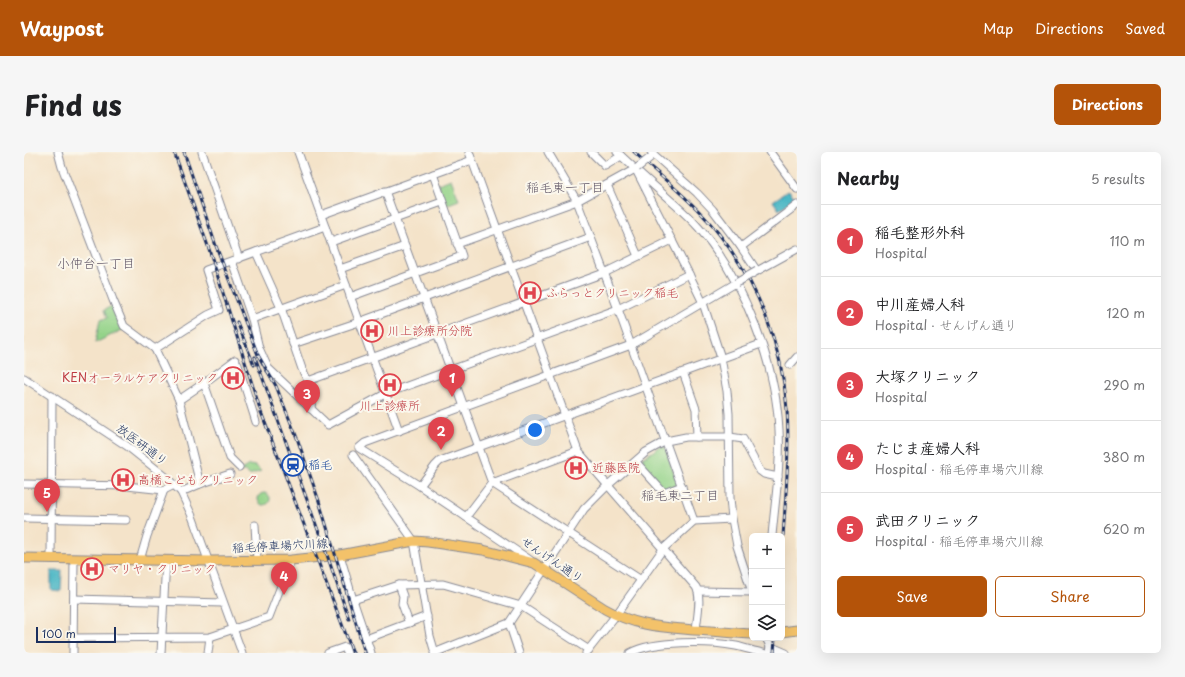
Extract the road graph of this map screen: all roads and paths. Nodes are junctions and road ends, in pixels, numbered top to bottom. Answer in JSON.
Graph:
{"nodes":[{"id":1,"x":58,"y":152,"type":"edge"},
{"id":2,"x":202,"y":152,"type":"edge"},
{"id":3,"x":298,"y":152,"type":"edge"},
{"id":4,"x":469,"y":152,"type":"edge"},
{"id":5,"x":548,"y":152,"type":"edge"},
{"id":6,"x":591,"y":152,"type":"edge"},
{"id":7,"x":770,"y":152,"type":"edge"},
{"id":8,"x":619,"y":154,"type":"edge"},
{"id":9,"x":653,"y":154,"type":"edge"},
{"id":10,"x":472,"y":160,"type":"junction"},
{"id":11,"x":637,"y":169,"type":"junction"},
{"id":12,"x":432,"y":174,"type":"junction"},
{"id":13,"x":607,"y":185,"type":"junction"},
{"id":14,"x":797,"y":189,"type":"edge"},
{"id":15,"x":385,"y":191,"type":"junction"},
{"id":16,"x":577,"y":201,"type":"junction"},
{"id":17,"x":442,"y":202,"type":"junction"},
{"id":18,"x":797,"y":205,"type":"edge"},
{"id":19,"x":320,"y":215,"type":"junction"},
{"id":20,"x":395,"y":219,"type":"junction"},
{"id":21,"x":325,"y":227,"type":"junction"},
{"id":22,"x":498,"y":229,"type":"junction"},
{"id":23,"x":591,"y":237,"type":"junction"},
{"id":24,"x":672,"y":240,"type":"junction"},
{"id":25,"x":331,"y":242,"type":"junction"},
{"id":26,"x":457,"y":244,"type":"junction"},
{"id":27,"x":405,"y":246,"type":"junction"},
{"id":28,"x":741,"y":247,"type":"junction"},
{"id":29,"x":256,"y":252,"type":"junction"},
{"id":30,"x":795,"y":252,"type":"edge"},
{"id":31,"x":638,"y":256,"type":"junction"},
{"id":32,"x":236,"y":260,"type":"junction"},
{"id":33,"x":511,"y":266,"type":"junction"},
{"id":34,"x":340,"y":269,"type":"junction"},
{"id":35,"x":757,"y":271,"type":"junction"},
{"id":36,"x":604,"y":273,"type":"junction"},
{"id":37,"x":415,"y":274,"type":"junction"},
{"id":38,"x":689,"y":274,"type":"junction"},
{"id":39,"x":736,"y":283,"type":"junction"},
{"id":40,"x":346,"y":285,"type":"junction"},
{"id":41,"x":350,"y":297,"type":"junction"},
{"id":42,"x":424,"y":298,"type":"junction"},
{"id":43,"x":524,"y":302,"type":"junction"},
{"id":44,"x":703,"y":303,"type":"junction"},
{"id":45,"x":281,"y":308,"type":"junction"},
{"id":46,"x":618,"y":309,"type":"junction"},
{"id":47,"x":252,"y":319,"type":"junction"},
{"id":48,"x":360,"y":322,"type":"junction"},
{"id":49,"x":437,"y":334,"type":"junction"},
{"id":50,"x":538,"y":339,"type":"junction"},
{"id":51,"x":293,"y":344,"type":"junction"},
{"id":52,"x":762,"y":344,"type":"junction"},
{"id":53,"x":631,"y":346,"type":"junction"},
{"id":54,"x":155,"y":349,"type":"junction"},
{"id":55,"x":797,"y":357,"type":"edge"},
{"id":56,"x":373,"y":358,"type":"junction"},
{"id":57,"x":721,"y":358,"type":"junction"},
{"id":58,"x":790,"y":365,"type":"dead end"},
{"id":59,"x":450,"y":370,"type":"junction"},
{"id":60,"x":683,"y":372,"type":"junction"},
{"id":61,"x":550,"y":376,"type":"junction"},
{"id":62,"x":24,"y":378,"type":"edge"},
{"id":63,"x":308,"y":381,"type":"junction"},
{"id":64,"x":204,"y":383,"type":"junction"},
{"id":65,"x":646,"y":386,"type":"junction"},
{"id":66,"x":385,"y":394,"type":"junction"},
{"id":67,"x":52,"y":396,"type":"junction"},
{"id":68,"x":179,"y":400,"type":"junction"},
{"id":69,"x":464,"y":407,"type":"junction"},
{"id":70,"x":310,"y":409,"type":"junction"},
{"id":71,"x":565,"y":415,"type":"junction"},
{"id":72,"x":256,"y":422,"type":"dead end"},
{"id":73,"x":399,"y":431,"type":"junction"},
{"id":74,"x":697,"y":437,"type":"junction"},
{"id":75,"x":730,"y":437,"type":"junction"},
{"id":76,"x":666,"y":441,"type":"junction"},
{"id":77,"x":478,"y":447,"type":"junction"},
{"id":78,"x":578,"y":451,"type":"junction"},
{"id":79,"x":353,"y":454,"type":"dead end"},
{"id":80,"x":636,"y":462,"type":"junction"},
{"id":81,"x":238,"y":467,"type":"dead end"},
{"id":82,"x":230,"y":474,"type":"dead end"},
{"id":83,"x":778,"y":477,"type":"junction"},
{"id":84,"x":492,"y":483,"type":"junction"},
{"id":85,"x":24,"y":484,"type":"edge"},
{"id":86,"x":52,"y":484,"type":"junction"},
{"id":87,"x":200,"y":484,"type":"junction"},
{"id":88,"x":174,"y":485,"type":"junction"},
{"id":89,"x":608,"y":485,"type":"junction"},
{"id":90,"x":420,"y":486,"type":"junction"},
{"id":91,"x":682,"y":486,"type":"junction"},
{"id":92,"x":164,"y":490,"type":"junction"},
{"id":93,"x":181,"y":492,"type":"junction"},
{"id":94,"x":466,"y":517,"type":"junction"},
{"id":95,"x":24,"y":518,"type":"edge"},
{"id":96,"x":52,"y":518,"type":"junction"},
{"id":97,"x":732,"y":519,"type":"junction"},
{"id":98,"x":126,"y":520,"type":"dead end"},
{"id":99,"x":694,"y":521,"type":"junction"},
{"id":100,"x":255,"y":525,"type":"dead end"},
{"id":101,"x":568,"y":533,"type":"junction"},
{"id":102,"x":772,"y":533,"type":"edge"},
{"id":103,"x":414,"y":541,"type":"junction"},
{"id":104,"x":663,"y":549,"type":"junction"},
{"id":105,"x":340,"y":555,"type":"junction"},
{"id":106,"x":24,"y":558,"type":"edge"},
{"id":107,"x":51,"y":559,"type":"junction"},
{"id":108,"x":74,"y":559,"type":"junction"},
{"id":109,"x":140,"y":560,"type":"junction"},
{"id":110,"x":166,"y":560,"type":"junction"},
{"id":111,"x":257,"y":560,"type":"junction"},
{"id":112,"x":291,"y":560,"type":"junction"},
{"id":113,"x":209,"y":561,"type":"junction"},
{"id":114,"x":534,"y":563,"type":"junction"},
{"id":115,"x":544,"y":570,"type":"junction"},
{"id":116,"x":640,"y":580,"type":"junction"},
{"id":117,"x":749,"y":583,"type":"edge"},
{"id":118,"x":421,"y":584,"type":"junction"},
{"id":119,"x":400,"y":585,"type":"junction"},
{"id":120,"x":698,"y":591,"type":"junction"},
{"id":121,"x":749,"y":592,"type":"edge"},
{"id":122,"x":74,"y":599,"type":"junction"},
{"id":123,"x":353,"y":600,"type":"junction"},
{"id":124,"x":164,"y":602,"type":"junction"},
{"id":125,"x":223,"y":603,"type":"junction"},
{"id":126,"x":521,"y":606,"type":"junction"},
{"id":127,"x":426,"y":616,"type":"junction"},
{"id":128,"x":616,"y":616,"type":"junction"},
{"id":129,"x":410,"y":622,"type":"junction"},
{"id":130,"x":509,"y":623,"type":"junction"},
{"id":131,"x":233,"y":629,"type":"junction"},
{"id":132,"x":696,"y":630,"type":"junction"},
{"id":133,"x":797,"y":630,"type":"edge"},
{"id":134,"x":785,"y":632,"type":"edge"},
{"id":135,"x":749,"y":634,"type":"edge"},
{"id":136,"x":210,"y":637,"type":"junction"},
{"id":137,"x":73,"y":638,"type":"junction"},
{"id":138,"x":162,"y":638,"type":"junction"},
{"id":139,"x":366,"y":639,"type":"junction"},
{"id":140,"x":770,"y":649,"type":"edge"},
{"id":141,"x":589,"y":651,"type":"edge"},
{"id":142,"x":783,"y":652,"type":"edge"},
{"id":143,"x":73,"y":653,"type":"edge"},
{"id":144,"x":160,"y":653,"type":"edge"},
{"id":145,"x":208,"y":653,"type":"edge"},
{"id":146,"x":242,"y":653,"type":"edge"},
{"id":147,"x":328,"y":653,"type":"edge"},
{"id":148,"x":347,"y":653,"type":"edge"},
{"id":149,"x":371,"y":653,"type":"edge"},
{"id":150,"x":435,"y":653,"type":"edge"},
{"id":151,"x":519,"y":653,"type":"edge"},
{"id":152,"x":630,"y":653,"type":"edge"},
{"id":153,"x":763,"y":653,"type":"edge"}],
"edges":[{"from":1,"to":54,"type":"street"},
{"from":2,"to":32,"type":"street"},
{"from":3,"to":19,"type":"street"},
{"from":4,"to":10,"type":"street"},
{"from":5,"to":16,"type":"street"},
{"from":6,"to":8,"type":"street"},
{"from":7,"to":14,"type":"street"},
{"from":8,"to":11,"type":"street"},
{"from":9,"to":11,"type":"street","bridge":true},
{"from":9,"to":28,"type":"street"},
{"from":10,"to":12,"type":"street"},
{"from":10,"to":22,"type":"street"},
{"from":11,"to":13,"type":"street"},
{"from":11,"to":24,"type":"street"},
{"from":11,"to":39,"type":"street"},
{"from":12,"to":15,"type":"street"},
{"from":12,"to":17,"type":"street"},
{"from":13,"to":16,"type":"street"},
{"from":13,"to":31,"type":"street"},
{"from":15,"to":19,"type":"street"},
{"from":15,"to":20,"type":"street"},
{"from":16,"to":22,"type":"street"},
{"from":16,"to":23,"type":"street"},
{"from":17,"to":20,"type":"street"},
{"from":17,"to":26,"type":"street"},
{"from":18,"to":28,"type":"street"},
{"from":19,"to":21,"type":"street"},
{"from":20,"to":25,"type":"street"},
{"from":20,"to":27,"type":"street"},
{"from":21,"to":25,"type":"street"},
{"from":21,"to":29,"type":"street"},
{"from":22,"to":26,"type":"street"},
{"from":22,"to":33,"type":"street"},
{"from":23,"to":33,"type":"street"},
{"from":23,"to":36,"type":"street"},
{"from":24,"to":31,"type":"street"},
{"from":24,"to":38,"type":"street"},
{"from":25,"to":34,"type":"street"},
{"from":26,"to":37,"type":"street"},
{"from":27,"to":34,"type":"street"},
{"from":27,"to":37,"type":"street"},
{"from":28,"to":35,"type":"street"},
{"from":29,"to":32,"type":"street"},
{"from":29,"to":45,"type":"street"},
{"from":30,"to":35,"type":"street"},
{"from":31,"to":36,"type":"street"},
{"from":32,"to":47,"type":"street"},
{"from":32,"to":54,"type":"street"},
{"from":33,"to":42,"type":"street"},
{"from":33,"to":43,"type":"street"},
{"from":34,"to":40,"type":"street"},
{"from":35,"to":39,"type":"street","bridge":true},
{"from":36,"to":43,"type":"street"},
{"from":36,"to":46,"type":"street"},
{"from":37,"to":41,"type":"street"},
{"from":37,"to":42,"type":"street"},
{"from":38,"to":44,"type":"street"},
{"from":38,"to":46,"type":"street"},
{"from":39,"to":44,"type":"street"},
{"from":39,"to":52,"type":"street"},
{"from":40,"to":41,"type":"street"},
{"from":40,"to":45,"type":"street"},
{"from":41,"to":48,"type":"street"},
{"from":42,"to":48,"type":"street"},
{"from":42,"to":49,"type":"street"},
{"from":43,"to":49,"type":"street"},
{"from":43,"to":50,"type":"street"},
{"from":44,"to":53,"type":"street"},
{"from":44,"to":57,"type":"street"},
{"from":45,"to":47,"type":"street"},
{"from":45,"to":51,"type":"street"},
{"from":46,"to":50,"type":"street"},
{"from":46,"to":53,"type":"street"},
{"from":47,"to":70,"type":"street"},
{"from":48,"to":51,"type":"street"},
{"from":48,"to":56,"type":"street"},
{"from":49,"to":56,"type":"street"},
{"from":49,"to":59,"type":"street"},
{"from":50,"to":59,"type":"street"},
{"from":50,"to":61,"type":"street"},
{"from":51,"to":63,"type":"street"},
{"from":52,"to":57,"type":"street"},
{"from":52,"to":83,"type":"street"},
{"from":53,"to":61,"type":"street"},
{"from":53,"to":65,"type":"street"},
{"from":54,"to":68,"type":"street"},
{"from":55,"to":58,"type":"street"},
{"from":56,"to":63,"type":"street"},
{"from":56,"to":66,"type":"street"},
{"from":57,"to":60,"type":"street"},
{"from":57,"to":75,"type":"street"},
{"from":59,"to":66,"type":"street"},
{"from":59,"to":69,"type":"street"},
{"from":60,"to":65,"type":"street"},
{"from":60,"to":74,"type":"street"},
{"from":61,"to":69,"type":"street"},
{"from":61,"to":71,"type":"street"},
{"from":62,"to":67,"type":"street","name":"放医研通り"},
{"from":63,"to":70,"type":"street"},
{"from":64,"to":68,"type":"street"},
{"from":64,"to":72,"type":"street"},
{"from":64,"to":81,"type":"street"},
{"from":65,"to":71,"type":"street"},
{"from":65,"to":76,"type":"street"},
{"from":66,"to":70,"type":"street"},
{"from":66,"to":73,"type":"street"},
{"from":67,"to":86,"type":"street"},
{"from":67,"to":88,"type":"street","name":"放医研通り"},
{"from":68,"to":87,"type":"street"},
{"from":69,"to":73,"type":"street"},
{"from":69,"to":77,"type":"street"},
{"from":71,"to":77,"type":"street"},
{"from":71,"to":78,"type":"street"},
{"from":73,"to":90,"type":"street","name":"せんげん通り"},
{"from":74,"to":75,"type":"street"},
{"from":74,"to":76,"type":"street"},
{"from":75,"to":83,"type":"street"},
{"from":75,"to":97,"type":"street"},
{"from":76,"to":80,"type":"street"},
{"from":76,"to":91,"type":"street"},
{"from":77,"to":84,"type":"street"},
{"from":77,"to":90,"type":"street"},
{"from":78,"to":84,"type":"street"},
{"from":78,"to":89,"type":"street"},
{"from":79,"to":103,"type":"street"},
{"from":80,"to":89,"type":"street"},
{"from":80,"to":91,"type":"street"},
{"from":82,"to":87,"type":"street"},
{"from":83,"to":102,"type":"street"},
{"from":84,"to":94,"type":"street"},
{"from":84,"to":101,"type":"street"},
{"from":85,"to":86,"type":"street"},
{"from":86,"to":92,"type":"street"},
{"from":86,"to":96,"type":"street"},
{"from":87,"to":93,"type":"street"},
{"from":88,"to":92,"type":"street"},
{"from":88,"to":93,"type":"street","name":"放医研通り"},
{"from":89,"to":101,"type":"street"},
{"from":89,"to":104,"type":"street"},
{"from":90,"to":94,"type":"street","name":"せんげん通り"},
{"from":91,"to":99,"type":"street"},
{"from":92,"to":109,"type":"street"},
{"from":93,"to":113,"type":"street","name":"放医研通り"},
{"from":94,"to":114,"type":"street","name":"せんげん通り"},
{"from":95,"to":96,"type":"street"},
{"from":96,"to":98,"type":"street"},
{"from":96,"to":107,"type":"street"},
{"from":97,"to":99,"type":"street"},
{"from":97,"to":117,"type":"street"},
{"from":99,"to":104,"type":"street"},
{"from":100,"to":111,"type":"street"},
{"from":101,"to":115,"type":"street"},
{"from":101,"to":116,"type":"street"},
{"from":103,"to":105,"type":"main road","name":"稲毛停車場穴川線"},
{"from":103,"to":114,"type":"main road","name":"稲毛停車場穴川線"},
{"from":103,"to":118,"type":"street"},
{"from":104,"to":116,"type":"street"},
{"from":104,"to":120,"type":"street"},
{"from":105,"to":112,"type":"main road","name":"稲毛停車場穴川線"},
{"from":105,"to":123,"type":"street"},
{"from":106,"to":107,"type":"main road","name":"稲毛停車場穴川線"},
{"from":107,"to":108,"type":"main road","name":"稲毛停車場穴川線"},
{"from":108,"to":109,"type":"main road","name":"稲毛停車場穴川線"},
{"from":108,"to":122,"type":"street"},
{"from":109,"to":110,"type":"main road","name":"稲毛停車場穴川線"},
{"from":110,"to":113,"type":"main road","name":"稲毛停車場穴川線"},
{"from":110,"to":124,"type":"street"},
{"from":111,"to":112,"type":"main road","name":"稲毛停車場穴川線"},
{"from":111,"to":113,"type":"main road","name":"稲毛停車場穴川線"},
{"from":112,"to":131,"type":"street"},
{"from":113,"to":125,"type":"street","name":"放医研通り"},
{"from":114,"to":115,"type":"main road","name":"せんげん通り"},
{"from":115,"to":126,"type":"street"},
{"from":115,"to":128,"type":"main road","name":"せんげん通り"},
{"from":116,"to":128,"type":"street"},
{"from":118,"to":119,"type":"street"},
{"from":118,"to":126,"type":"street"},
{"from":118,"to":127,"type":"street"},
{"from":119,"to":123,"type":"street"},
{"from":119,"to":129,"type":"street"},
{"from":120,"to":121,"type":"street"},
{"from":120,"to":132,"type":"street"},
{"from":122,"to":124,"type":"street"},
{"from":122,"to":137,"type":"street"},
{"from":123,"to":139,"type":"street"},
{"from":124,"to":125,"type":"street"},
{"from":124,"to":138,"type":"street"},
{"from":125,"to":131,"type":"street","name":"放医研通り"},
{"from":126,"to":130,"type":"street"},
{"from":126,"to":141,"type":"street"},
{"from":127,"to":129,"type":"street"},
{"from":127,"to":150,"type":"street"},
{"from":128,"to":132,"type":"main road","name":"せんげん通り"},
{"from":128,"to":141,"type":"street"},
{"from":129,"to":139,"type":"street"},
{"from":130,"to":150,"type":"street"},
{"from":130,"to":151,"type":"street"},
{"from":131,"to":136,"type":"street"},
{"from":131,"to":146,"type":"street","name":"放医研通り"},
{"from":132,"to":135,"type":"main road","name":"せんげん通り"},
{"from":133,"to":134,"type":"main road"},
{"from":136,"to":138,"type":"street"},
{"from":136,"to":145,"type":"street"},
{"from":137,"to":138,"type":"street"},
{"from":137,"to":143,"type":"street"},
{"from":138,"to":144,"type":"street"},
{"from":139,"to":149,"type":"street"},
{"from":140,"to":142,"type":"street"},
{"from":147,"to":148,"type":"street"},
{"from":152,"to":153,"type":"street"}]}
